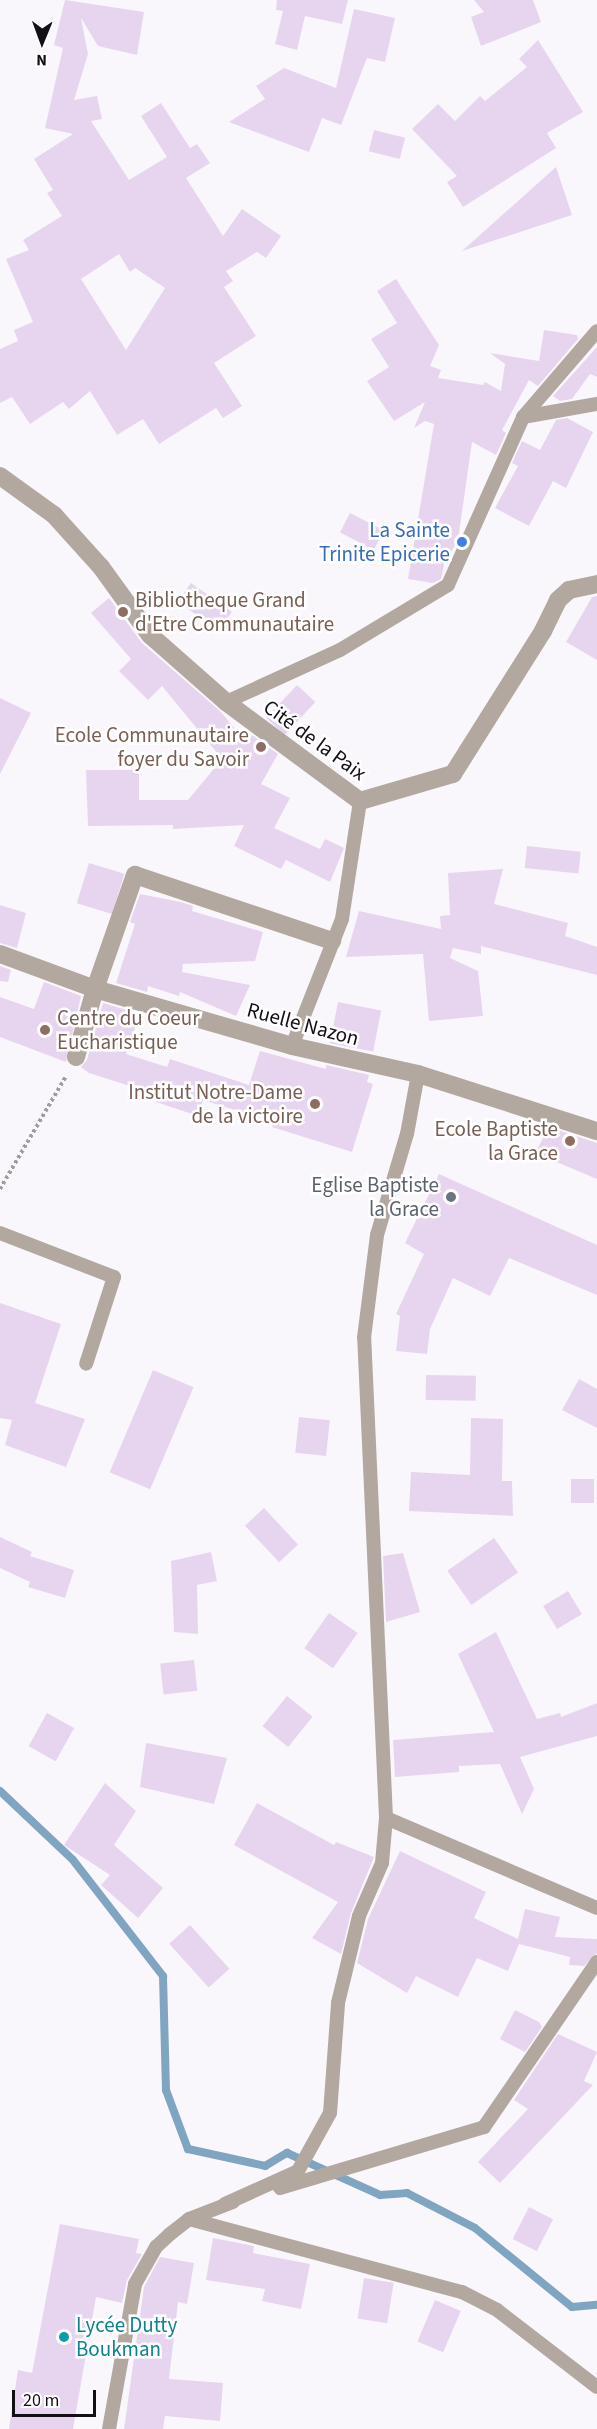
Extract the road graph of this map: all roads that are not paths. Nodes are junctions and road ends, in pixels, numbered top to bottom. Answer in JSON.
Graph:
{"nodes":[{"id":1,"x":597,"y":331,"type":"edge"},
{"id":2,"x":597,"y":404,"type":"edge"},
{"id":3,"x":523,"y":417,"type":"junction"},
{"id":4,"x":0,"y":476,"type":"edge"},
{"id":5,"x":597,"y":584,"type":"edge"},
{"id":6,"x":226,"y":702,"type":"junction"},
{"id":7,"x":360,"y":801,"type":"junction"},
{"id":8,"x":332,"y":941,"type":"junction"},
{"id":9,"x":0,"y":954,"type":"edge"},
{"id":10,"x":95,"y":989,"type":"junction"},
{"id":11,"x":292,"y":1046,"type":"junction"},
{"id":12,"x":76,"y":1057,"type":"road end"},
{"id":13,"x":418,"y":1074,"type":"junction"},
{"id":14,"x":597,"y":1131,"type":"edge"},
{"id":15,"x":0,"y":1233,"type":"edge"},
{"id":16,"x":86,"y":1364,"type":"dead end"},
{"id":17,"x":386,"y":1818,"type":"junction"},
{"id":18,"x":597,"y":1908,"type":"edge"},
{"id":19,"x":597,"y":1962,"type":"edge"},
{"id":20,"x":225,"y":2204,"type":"junction"},
{"id":21,"x":189,"y":2219,"type":"junction"},
{"id":22,"x":597,"y":2387,"type":"edge"},
{"id":23,"x":110,"y":2429,"type":"edge"}],
"edges":[{"from":1,"to":3,"type":"lane"},
{"from":2,"to":3,"type":"lane"},
{"from":3,"to":6,"type":"lane"},
{"from":4,"to":6,"type":"street","name":"Cité de la Paix"},
{"from":5,"to":7,"type":"street","name":"Cité de la Paix"},
{"from":6,"to":7,"type":"street","name":"Cité de la Paix"},
{"from":7,"to":8,"type":"lane"},
{"from":8,"to":10,"type":"street"},
{"from":8,"to":11,"type":"lane"},
{"from":9,"to":10,"type":"street","name":"Ruelle Nazon"},
{"from":10,"to":11,"type":"street","name":"Ruelle Nazon"},
{"from":10,"to":12,"type":"street"},
{"from":11,"to":13,"type":"street","name":"Ruelle Nazon"},
{"from":13,"to":14,"type":"street","name":"Ruelle Nazon"},
{"from":13,"to":17,"type":"lane"},
{"from":15,"to":16,"type":"lane"},
{"from":17,"to":18,"type":"lane"},
{"from":17,"to":20,"type":"lane"},
{"from":19,"to":20,"type":"lane"},
{"from":20,"to":21,"type":"lane"},
{"from":21,"to":22,"type":"lane"},
{"from":21,"to":23,"type":"lane"}]}
